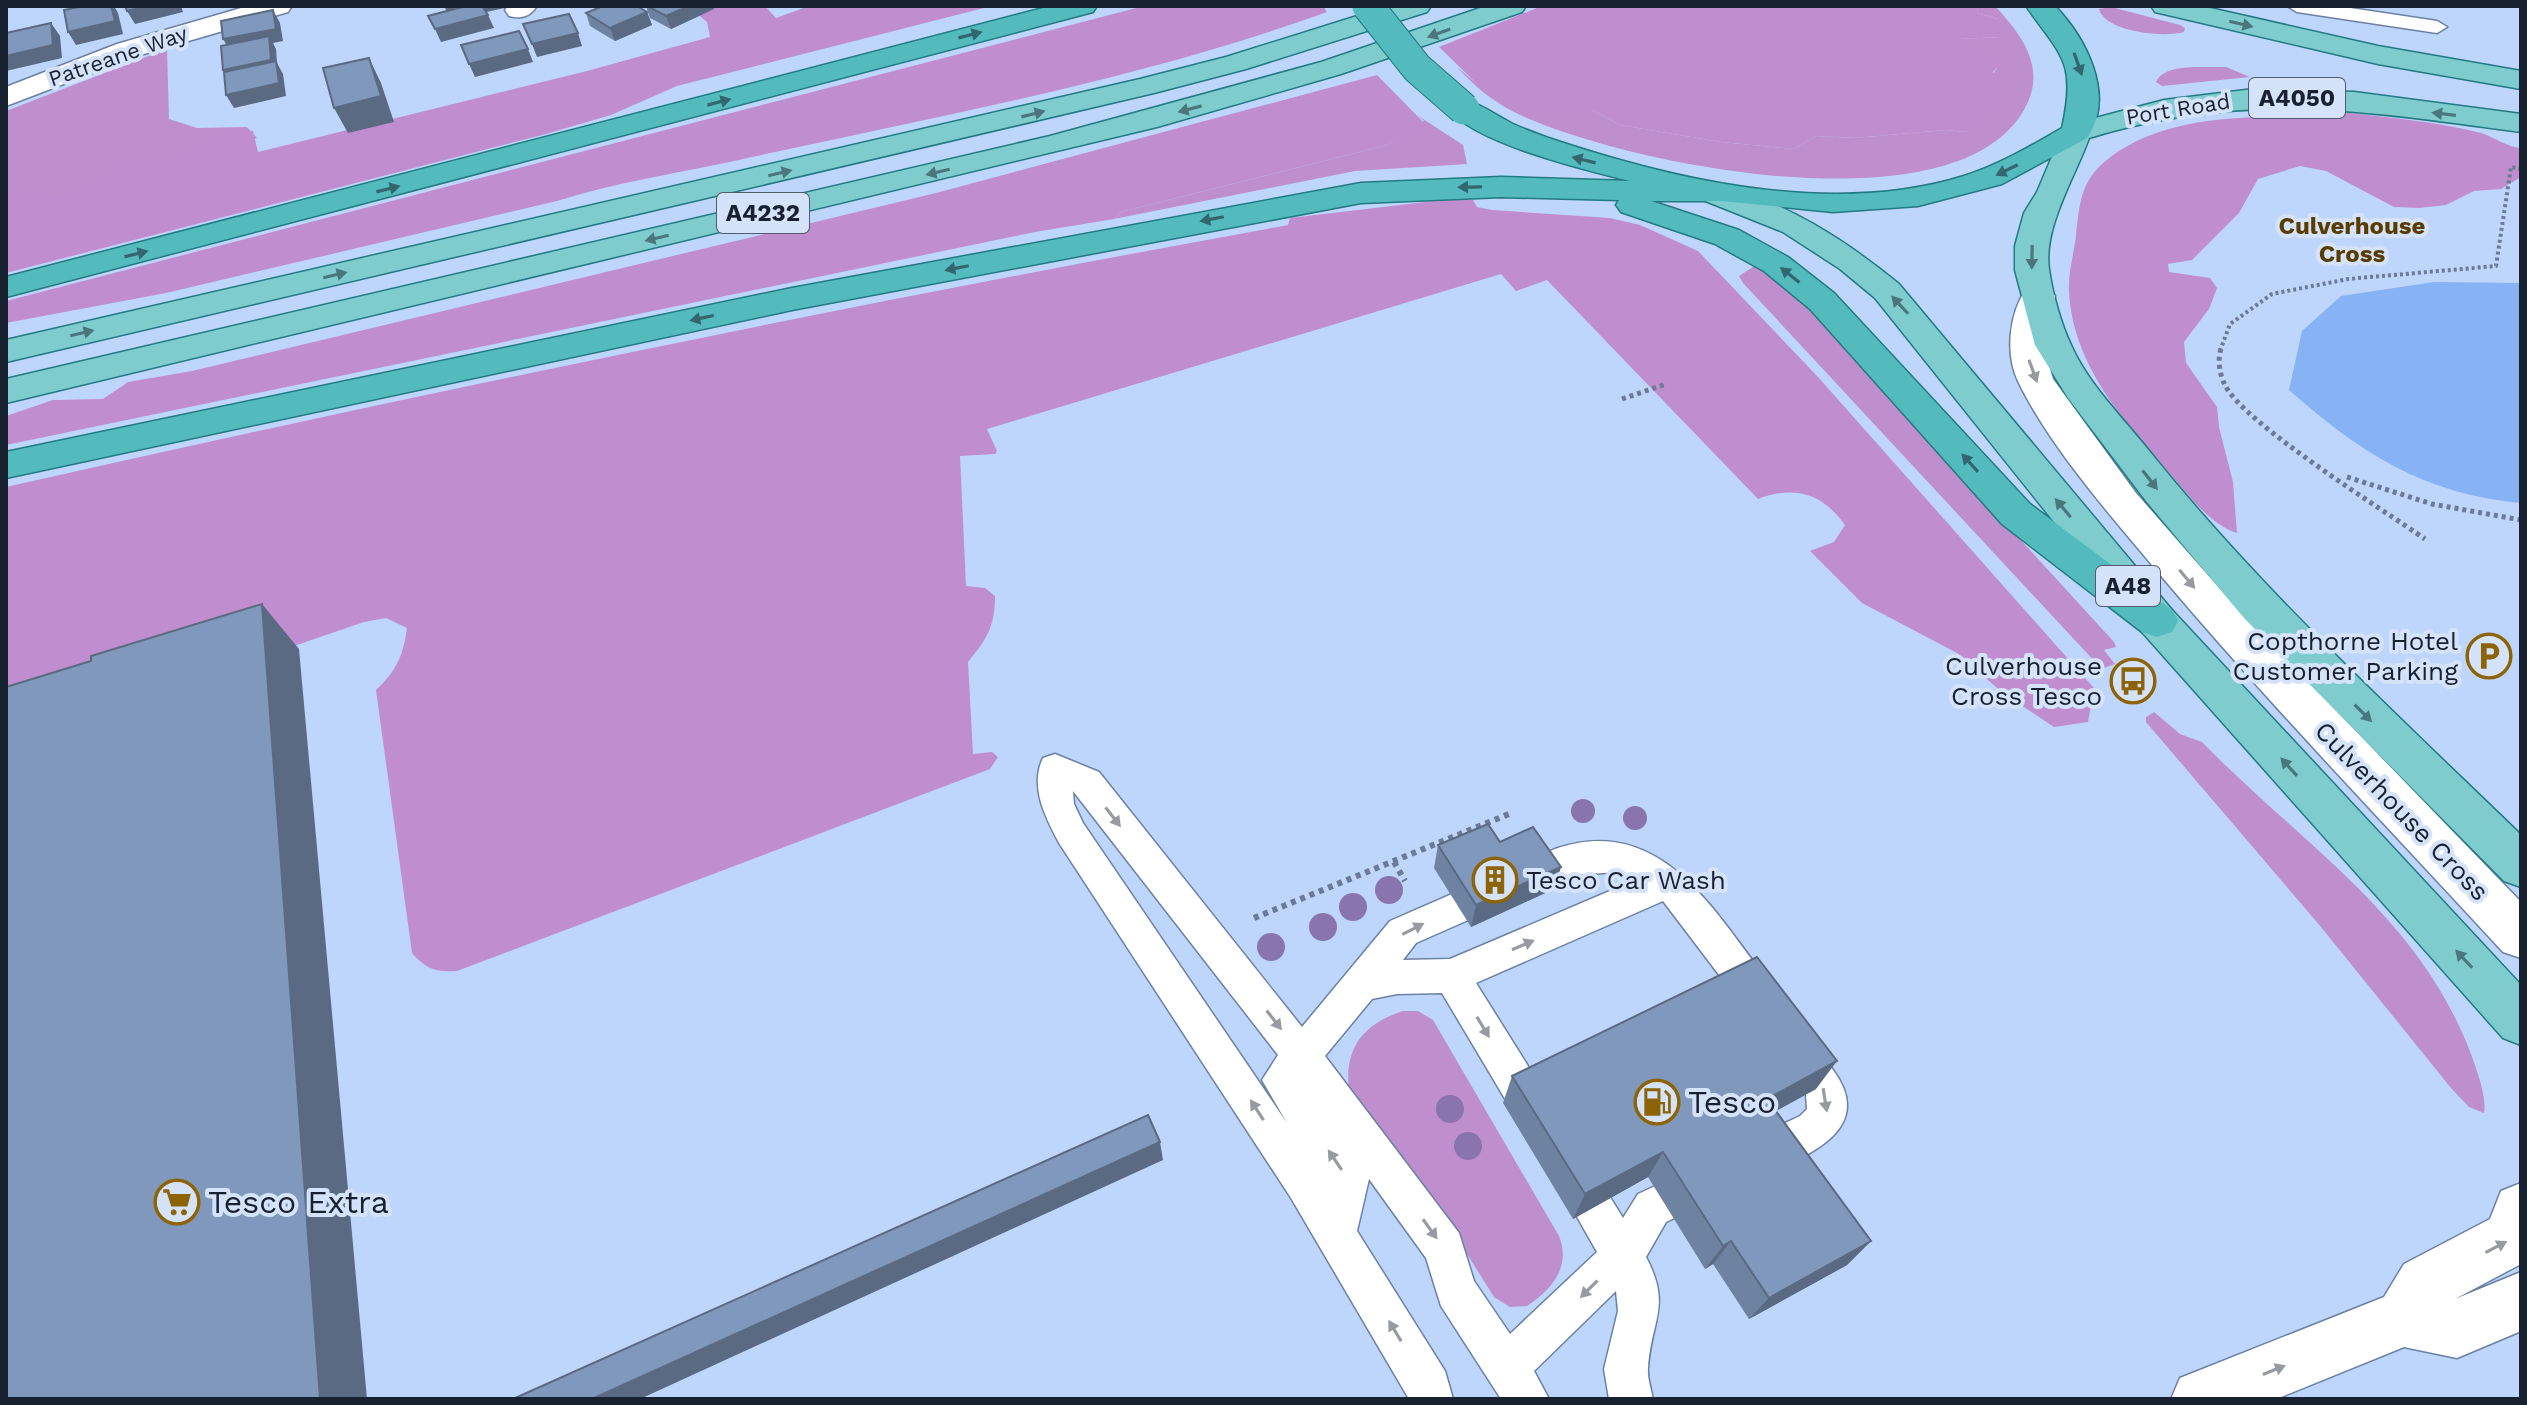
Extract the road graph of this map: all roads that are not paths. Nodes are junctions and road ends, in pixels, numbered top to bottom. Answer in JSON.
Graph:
{"nodes":[{"id":1,"x":278,"y":6,"type":"edge"},
{"id":2,"x":1083,"y":6,"type":"edge"},
{"id":3,"x":1368,"y":6,"type":"edge"},
{"id":4,"x":1417,"y":6,"type":"edge"},
{"id":5,"x":1512,"y":6,"type":"edge"},
{"id":6,"x":2040,"y":6,"type":"edge"},
{"id":7,"x":2165,"y":6,"type":"edge"},
{"id":8,"x":2297,"y":6,"type":"edge"},
{"id":9,"x":2437,"y":27,"type":"dead end"},
{"id":10,"x":2521,"y":80,"type":"edge"},
{"id":11,"x":6,"y":97,"type":"edge"},
{"id":12,"x":2521,"y":123,"type":"edge"},
{"id":13,"x":2076,"y":132,"type":"junction"},
{"id":14,"x":1548,"y":188,"type":"junction"},
{"id":15,"x":1714,"y":193,"type":"junction"},
{"id":16,"x":6,"y":287,"type":"edge"},
{"id":17,"x":2038,"y":296,"type":"junction"},
{"id":18,"x":6,"y":351,"type":"edge"},
{"id":19,"x":6,"y":391,"type":"edge"},
{"id":20,"x":6,"y":465,"type":"edge"},
{"id":21,"x":2157,"y":621,"type":"junction"},
{"id":22,"x":2458,"y":806,"type":"junction"},
{"id":23,"x":2521,"y":844,"type":"edge"},
{"id":24,"x":2521,"y":866,"type":"edge"},
{"id":25,"x":1669,"y":882,"type":"junction"},
{"id":26,"x":2521,"y":936,"type":"edge"},
{"id":27,"x":1452,"y":976,"type":"junction"},
{"id":28,"x":1361,"y":985,"type":"junction"},
{"id":29,"x":2520,"y":1028,"type":"edge"},
{"id":30,"x":1302,"y":1056,"type":"junction"},
{"id":31,"x":2521,"y":1211,"type":"edge"},
{"id":32,"x":1336,"y":1232,"type":"junction"},
{"id":33,"x":1623,"y":1256,"type":"junction"},
{"id":34,"x":2521,"y":1301,"type":"edge"},
{"id":35,"x":2404,"y":1318,"type":"junction"},
{"id":36,"x":1517,"y":1383,"type":"edge"},
{"id":37,"x":1431,"y":1399,"type":"edge"},
{"id":38,"x":1631,"y":1399,"type":"edge"},
{"id":39,"x":2201,"y":1399,"type":"edge"}],
"edges":[{"from":1,"to":11,"type":"street","name":"Patreane Way"},
{"from":16,"to":2,"type":"highway","one_way":true},
{"from":15,"to":3,"type":"highway","one_way":true,"bridge":true},
{"from":18,"to":4,"type":"main road","number":"A4232","one_way":true},
{"from":5,"to":19,"type":"main road","number":"A4232","one_way":true},
{"from":6,"to":13,"type":"highway","one_way":true},
{"from":7,"to":10,"type":"main road","number":"A4050","one_way":true},
{"from":8,"to":9,"type":"lane"},
{"from":12,"to":13,"type":"main road","name":"Port Road","number":"A4050","one_way":true},
{"from":13,"to":15,"type":"highway","one_way":true},
{"from":13,"to":17,"type":"main road","one_way":true},
{"from":14,"to":15,"type":"highway"},
{"from":14,"to":20,"type":"highway","one_way":true},
{"from":21,"to":14,"type":"highway","one_way":true},
{"from":21,"to":15,"type":"main road","number":"A48","one_way":true},
{"from":17,"to":22,"type":"main road","one_way":true},
{"from":17,"to":26,"type":"street","name":"Culverhouse Cross","one_way":true},
{"from":29,"to":21,"type":"main road","number":"A48","one_way":true},
{"from":22,"to":23,"type":"street"},
{"from":22,"to":24,"type":"main road"},
{"from":27,"to":25,"type":"lane","one_way":true},
{"from":28,"to":25,"type":"lane","one_way":true},
{"from":25,"to":33,"type":"lane","one_way":true},
{"from":27,"to":28,"type":"lane"},
{"from":27,"to":33,"type":"lane","one_way":true},
{"from":28,"to":30,"type":"lane"},
{"from":32,"to":30,"type":"lane","one_way":true},
{"from":32,"to":30,"type":"lane","one_way":true},
{"from":30,"to":36,"type":"lane","one_way":true},
{"from":35,"to":31,"type":"street","one_way":true},
{"from":37,"to":32,"type":"lane","one_way":true},
{"from":33,"to":36,"type":"lane","one_way":true},
{"from":33,"to":38,"type":"lane"},
{"from":34,"to":35,"type":"street"},
{"from":39,"to":35,"type":"street","one_way":true}]}
